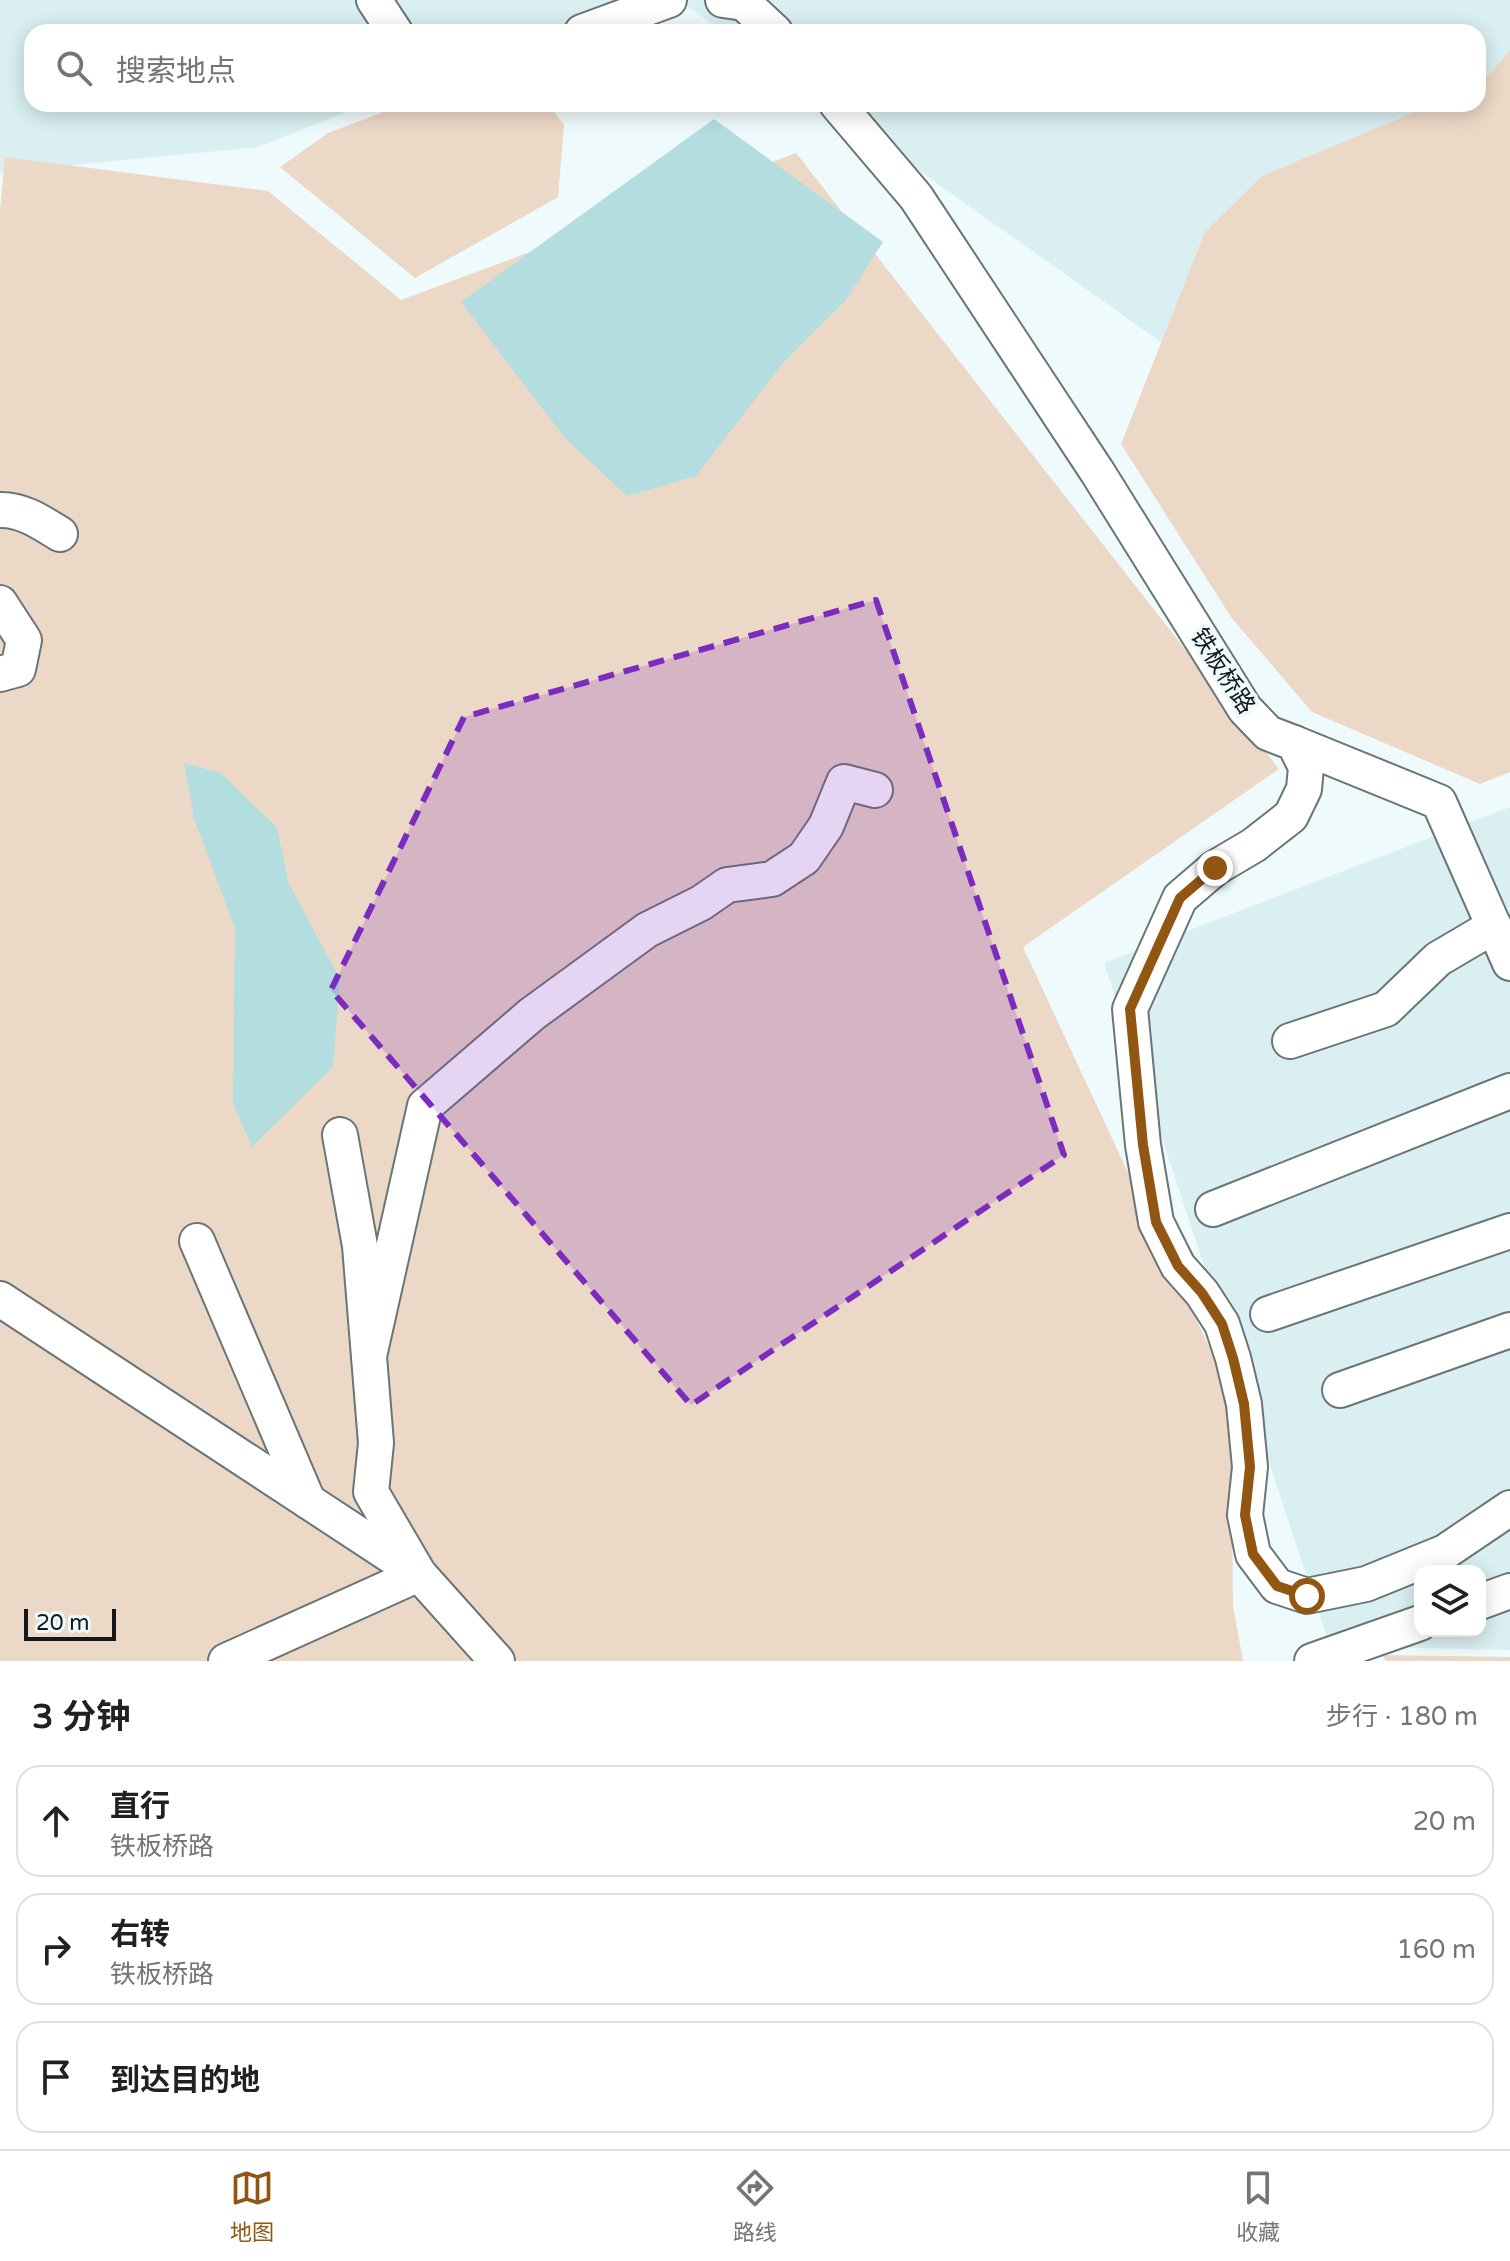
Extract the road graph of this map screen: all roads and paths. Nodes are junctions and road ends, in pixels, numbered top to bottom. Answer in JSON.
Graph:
{"nodes":[{"id":1,"x":374,"y":0,"type":"edge"},
{"id":2,"x":669,"y":0,"type":"edge"},
{"id":3,"x":723,"y":0,"type":"edge"},
{"id":4,"x":390,"y":24,"type":"edge"},
{"id":5,"x":604,"y":24,"type":"edge"},
{"id":6,"x":766,"y":24,"type":"edge"},
{"id":7,"x":844,"y":112,"type":"edge"},
{"id":8,"x":0,"y":510,"type":"edge"},
{"id":9,"x":60,"y":534,"type":"dead end"},
{"id":10,"x":0,"y":603,"type":"edge"},
{"id":11,"x":0,"y":674,"type":"edge"},
{"id":12,"x":1294,"y":743,"type":"junction"},
{"id":13,"x":875,"y":790,"type":"dead end"},
{"id":14,"x":1494,"y":926,"type":"junction"},
{"id":15,"x":1510,"y":963,"type":"edge"},
{"id":16,"x":1290,"y":1041,"type":"dead end"},
{"id":17,"x":1510,"y":1091,"type":"edge"},
{"id":18,"x":340,"y":1135,"type":"dead end"},
{"id":19,"x":1213,"y":1209,"type":"dead end"},
{"id":20,"x":1510,"y":1231,"type":"edge"},
{"id":21,"x":197,"y":1241,"type":"dead end"},
{"id":22,"x":0,"y":1299,"type":"edge"},
{"id":23,"x":1268,"y":1314,"type":"dead end"},
{"id":24,"x":1510,"y":1330,"type":"edge"},
{"id":25,"x":369,"y":1356,"type":"junction"},
{"id":26,"x":1340,"y":1390,"type":"dead end"},
{"id":27,"x":308,"y":1501,"type":"junction"},
{"id":28,"x":1510,"y":1508,"type":"edge"},
{"id":29,"x":419,"y":1574,"type":"junction"},
{"id":30,"x":1510,"y":1591,"type":"edge"},
{"id":31,"x":1486,"y":1600,"type":"edge"},
{"id":32,"x":1414,"y":1625,"type":"edge"},
{"id":33,"x":226,"y":1661,"type":"edge"},
{"id":34,"x":497,"y":1661,"type":"edge"},
{"id":35,"x":1312,"y":1661,"type":"edge"}],
"edges":[{"from":1,"to":4,"type":"street"},
{"from":2,"to":5,"type":"street"},
{"from":3,"to":6,"type":"street"},
{"from":7,"to":12,"type":"street","name":"铁板桥路"},
{"from":8,"to":9,"type":"street"},
{"from":10,"to":11,"type":"street"},
{"from":12,"to":14,"type":"street","name":"铁板桥路"},
{"from":12,"to":28,"type":"street"},
{"from":13,"to":25,"type":"street"},
{"from":14,"to":15,"type":"street","name":"铁板桥路"},
{"from":14,"to":16,"type":"street"},
{"from":17,"to":19,"type":"street"},
{"from":18,"to":25,"type":"street"},
{"from":20,"to":23,"type":"street"},
{"from":21,"to":27,"type":"street"},
{"from":22,"to":27,"type":"street"},
{"from":24,"to":26,"type":"street"},
{"from":25,"to":29,"type":"street"},
{"from":27,"to":29,"type":"street"},
{"from":29,"to":33,"type":"street"},
{"from":29,"to":34,"type":"street"},
{"from":30,"to":31,"type":"street"},
{"from":32,"to":35,"type":"street"}]}
